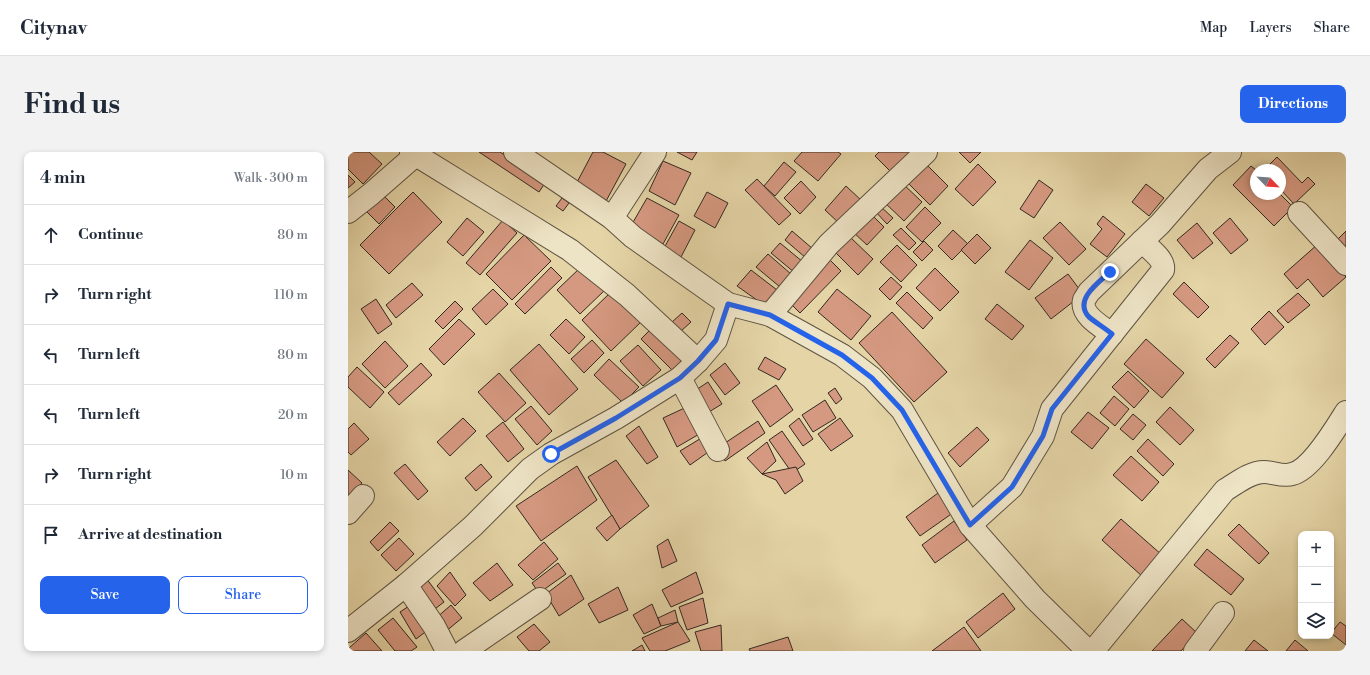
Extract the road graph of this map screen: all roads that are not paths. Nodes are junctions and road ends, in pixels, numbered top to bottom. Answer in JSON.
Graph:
{"nodes":[{"id":1,"x":515,"y":152,"type":"edge"},
{"id":2,"x":655,"y":152,"type":"edge"},
{"id":3,"x":926,"y":152,"type":"edge"},
{"id":4,"x":1230,"y":152,"type":"edge"},
{"id":5,"x":416,"y":153,"type":"edge"},
{"id":6,"x":348,"y":212,"type":"edge"},
{"id":7,"x":1299,"y":213,"type":"dead end"},
{"id":8,"x":612,"y":218,"type":"junction"},
{"id":9,"x":1142,"y":242,"type":"junction"},
{"id":10,"x":1346,"y":264,"type":"edge"},
{"id":11,"x":770,"y":315,"type":"junction"},
{"id":12,"x":722,"y":322,"type":"junction"},
{"id":13,"x":1112,"y":334,"type":"junction"},
{"id":14,"x":698,"y":361,"type":"junction"},
{"id":15,"x":680,"y":378,"type":"junction"},
{"id":16,"x":1346,"y":412,"type":"edge"},
{"id":17,"x":718,"y":450,"type":"dead end"},
{"id":18,"x":363,"y":496,"type":"dead end"},
{"id":19,"x":348,"y":513,"type":"edge"},
{"id":20,"x":970,"y":525,"type":"junction"},
{"id":21,"x":406,"y":586,"type":"junction"},
{"id":22,"x":540,"y":599,"type":"dead end"},
{"id":23,"x":1223,"y":613,"type":"dead end"},
{"id":24,"x":348,"y":631,"type":"edge"},
{"id":25,"x":447,"y":651,"type":"edge"},
{"id":26,"x":464,"y":651,"type":"edge"},
{"id":27,"x":1088,"y":651,"type":"edge"},
{"id":28,"x":1093,"y":651,"type":"edge"},
{"id":29,"x":1195,"y":651,"type":"edge"}],
"edges":[{"from":1,"to":8,"type":"street"},
{"from":2,"to":8,"type":"street"},
{"from":3,"to":11,"type":"street"},
{"from":4,"to":9,"type":"street"},
{"from":5,"to":6,"type":"street"},
{"from":5,"to":14,"type":"street"},
{"from":7,"to":10,"type":"street"},
{"from":8,"to":12,"type":"street"},
{"from":9,"to":13,"type":"street"},
{"from":9,"to":13,"type":"street"},
{"from":11,"to":12,"type":"street"},
{"from":11,"to":20,"type":"street"},
{"from":12,"to":14,"type":"street"},
{"from":13,"to":20,"type":"street"},
{"from":14,"to":15,"type":"street"},
{"from":15,"to":17,"type":"street"},
{"from":15,"to":21,"type":"street"},
{"from":16,"to":28,"type":"street"},
{"from":18,"to":19,"type":"street"},
{"from":20,"to":27,"type":"street"},
{"from":21,"to":24,"type":"street"},
{"from":21,"to":25,"type":"street"},
{"from":22,"to":26,"type":"street"},
{"from":23,"to":29,"type":"street"}]}
